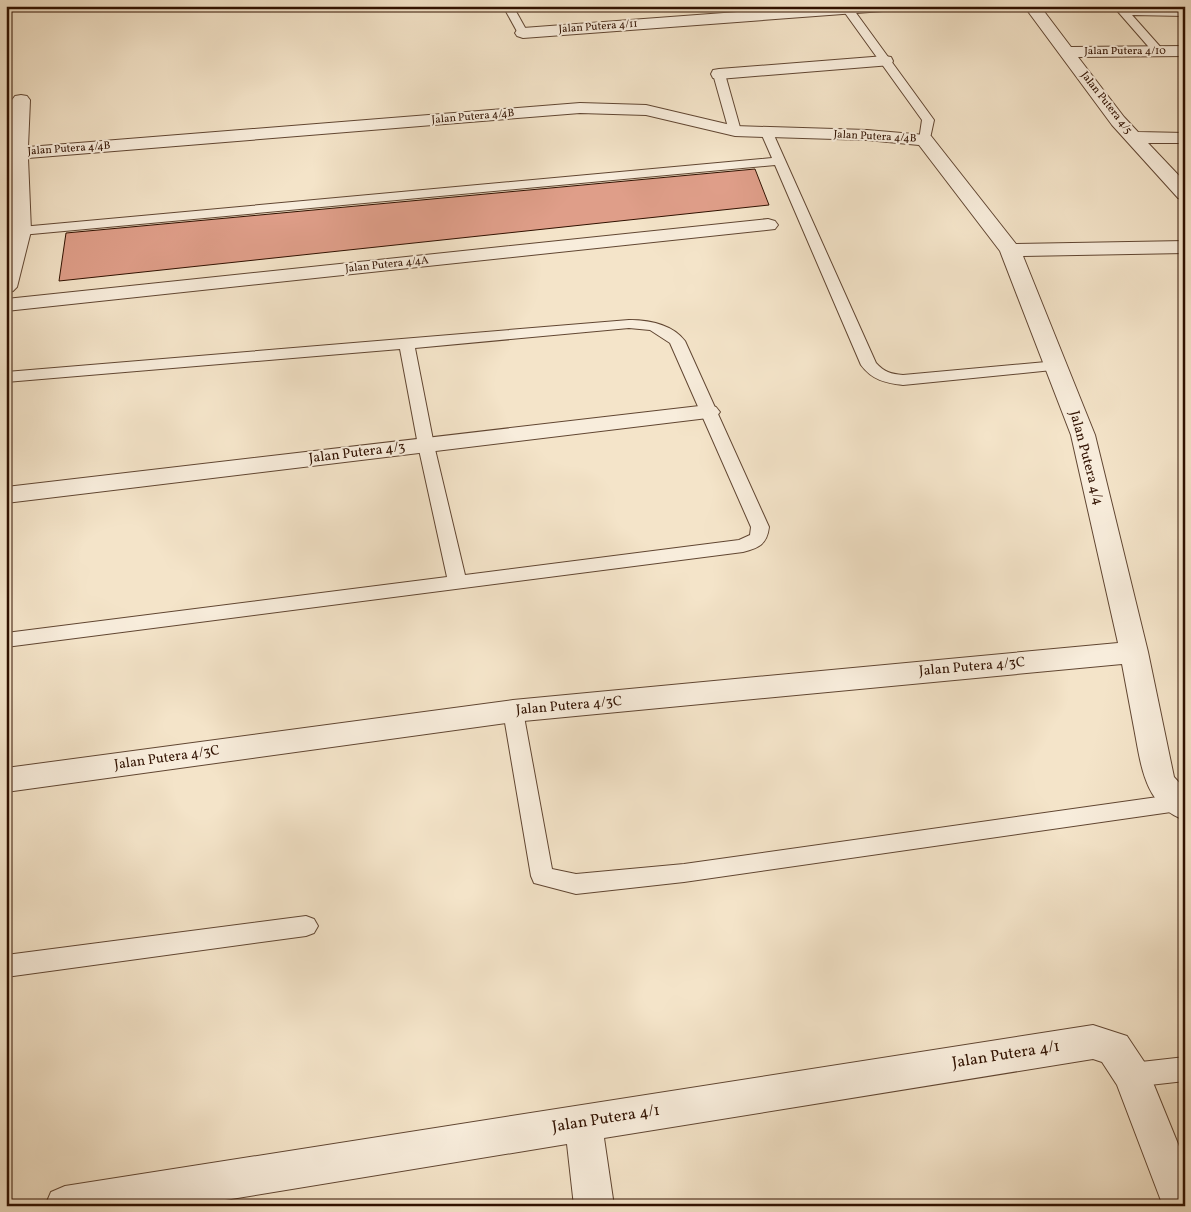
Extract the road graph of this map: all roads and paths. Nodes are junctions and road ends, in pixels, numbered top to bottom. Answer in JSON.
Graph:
{"nodes":[{"id":1,"x":508,"y":6,"type":"edge"},
{"id":2,"x":883,"y":6,"type":"edge"},
{"id":3,"x":1032,"y":6,"type":"edge"},
{"id":4,"x":846,"y":8,"type":"edge"},
{"id":5,"x":1121,"y":9,"type":"edge"},
{"id":6,"x":1185,"y":13,"type":"edge"},
{"id":7,"x":523,"y":33,"type":"joint"},
{"id":8,"x":1158,"y":51,"type":"junction"},
{"id":9,"x":1185,"y":51,"type":"edge"},
{"id":10,"x":1066,"y":52,"type":"junction"},
{"id":11,"x":885,"y":61,"type":"junction"},
{"id":12,"x":720,"y":74,"type":"joint"},
{"id":13,"x":21,"y":100,"type":"dead end"},
{"id":14,"x":734,"y":131,"type":"junction"},
{"id":15,"x":767,"y":133,"type":"junction"},
{"id":16,"x":1133,"y":137,"type":"junction"},
{"id":17,"x":1185,"y":138,"type":"edge"},
{"id":18,"x":925,"y":140,"type":"junction"},
{"id":19,"x":19,"y":153,"type":"junction"},
{"id":20,"x":780,"y":161,"type":"junction"},
{"id":21,"x":1185,"y":194,"type":"edge"},
{"id":22,"x":768,"y":225,"type":"dead end"},
{"id":23,"x":21,"y":231,"type":"junction"},
{"id":24,"x":1185,"y":246,"type":"edge"},
{"id":25,"x":1010,"y":250,"type":"junction"},
{"id":26,"x":6,"y":287,"type":"edge"},
{"id":27,"x":6,"y":305,"type":"edge"},
{"id":28,"x":408,"y":344,"type":"junction"},
{"id":29,"x":1057,"y":366,"type":"junction"},
{"id":30,"x":6,"y":377,"type":"edge"},
{"id":31,"x":708,"y":412,"type":"junction"},
{"id":32,"x":426,"y":445,"type":"junction"},
{"id":33,"x":6,"y":495,"type":"edge"},
{"id":34,"x":457,"y":582,"type":"junction"},
{"id":35,"x":6,"y":640,"type":"edge"},
{"id":36,"x":1134,"y":652,"type":"junction"},
{"id":37,"x":513,"y":711,"type":"junction"},
{"id":38,"x":6,"y":780,"type":"edge"},
{"id":39,"x":1182,"y":805,"type":"edge"},
{"id":40,"x":306,"y":926,"type":"dead end"},
{"id":41,"x":6,"y":966,"type":"edge"},
{"id":42,"x":1185,"y":1070,"type":"edge"},
{"id":43,"x":1132,"y":1075,"type":"junction"},
{"id":44,"x":583,"y":1123,"type":"junction"},
{"id":45,"x":65,"y":1206,"type":"edge"},
{"id":46,"x":594,"y":1206,"type":"edge"},
{"id":47,"x":1183,"y":1206,"type":"edge"}],
"edges":[{"from":1,"to":7,"type":"lane"},
{"from":2,"to":4,"type":"street","name":"Jalan Putera 4/11"},
{"from":3,"to":10,"type":"street","name":"Jalan Putera 4/5"},
{"from":4,"to":7,"type":"street","name":"Jalan Putera 4/11"},
{"from":4,"to":11,"type":"lane"},
{"from":5,"to":6,"type":"lane"},
{"from":5,"to":8,"type":"lane"},
{"from":8,"to":9,"type":"street","name":"Jalan Putera 4/10"},
{"from":8,"to":10,"type":"street","name":"Jalan Putera 4/10"},
{"from":10,"to":16,"type":"street","name":"Jalan Putera 4/5"},
{"from":11,"to":12,"type":"street"},
{"from":11,"to":18,"type":"lane"},
{"from":12,"to":14,"type":"lane"},
{"from":13,"to":19,"type":"street"},
{"from":14,"to":15,"type":"street","name":"Jalan Putera 4/4B"},
{"from":14,"to":19,"type":"street","name":"Jalan Putera 4/4B"},
{"from":15,"to":18,"type":"street","name":"Jalan Putera 4/4B"},
{"from":15,"to":20,"type":"lane"},
{"from":16,"to":17,"type":"street"},
{"from":16,"to":21,"type":"street","name":"Jalan Putera 4/5"},
{"from":18,"to":25,"type":"street","name":"Jalan Putera 4/4"},
{"from":19,"to":23,"type":"street"},
{"from":20,"to":23,"type":"lane"},
{"from":20,"to":29,"type":"lane"},
{"from":22,"to":27,"type":"street","name":"Jalan Putera 4/4A"},
{"from":23,"to":26,"type":"street"},
{"from":24,"to":25,"type":"street"},
{"from":25,"to":29,"type":"street","name":"Jalan Putera 4/4"},
{"from":28,"to":30,"type":"lane"},
{"from":28,"to":31,"type":"lane"},
{"from":28,"to":32,"type":"lane"},
{"from":29,"to":36,"type":"street","name":"Jalan Putera 4/4"},
{"from":31,"to":32,"type":"street","name":"Jalan Putera 4/3"},
{"from":31,"to":34,"type":"lane"},
{"from":32,"to":33,"type":"street","name":"Jalan Putera 4/3"},
{"from":32,"to":34,"type":"lane"},
{"from":34,"to":35,"type":"lane"},
{"from":36,"to":37,"type":"street","name":"Jalan Putera 4/3C"},
{"from":36,"to":39,"type":"street","name":"Jalan Putera 4/4"},
{"from":37,"to":38,"type":"street","name":"Jalan Putera 4/3C"},
{"from":37,"to":39,"type":"lane"},
{"from":40,"to":41,"type":"lane"},
{"from":42,"to":43,"type":"lane"},
{"from":43,"to":44,"type":"street","name":"Jalan Putera 4/1"},
{"from":43,"to":47,"type":"street","name":"Jalan Putera 4/1"},
{"from":44,"to":45,"type":"street","name":"Jalan Putera 4/1"},
{"from":44,"to":46,"type":"street"}]}
